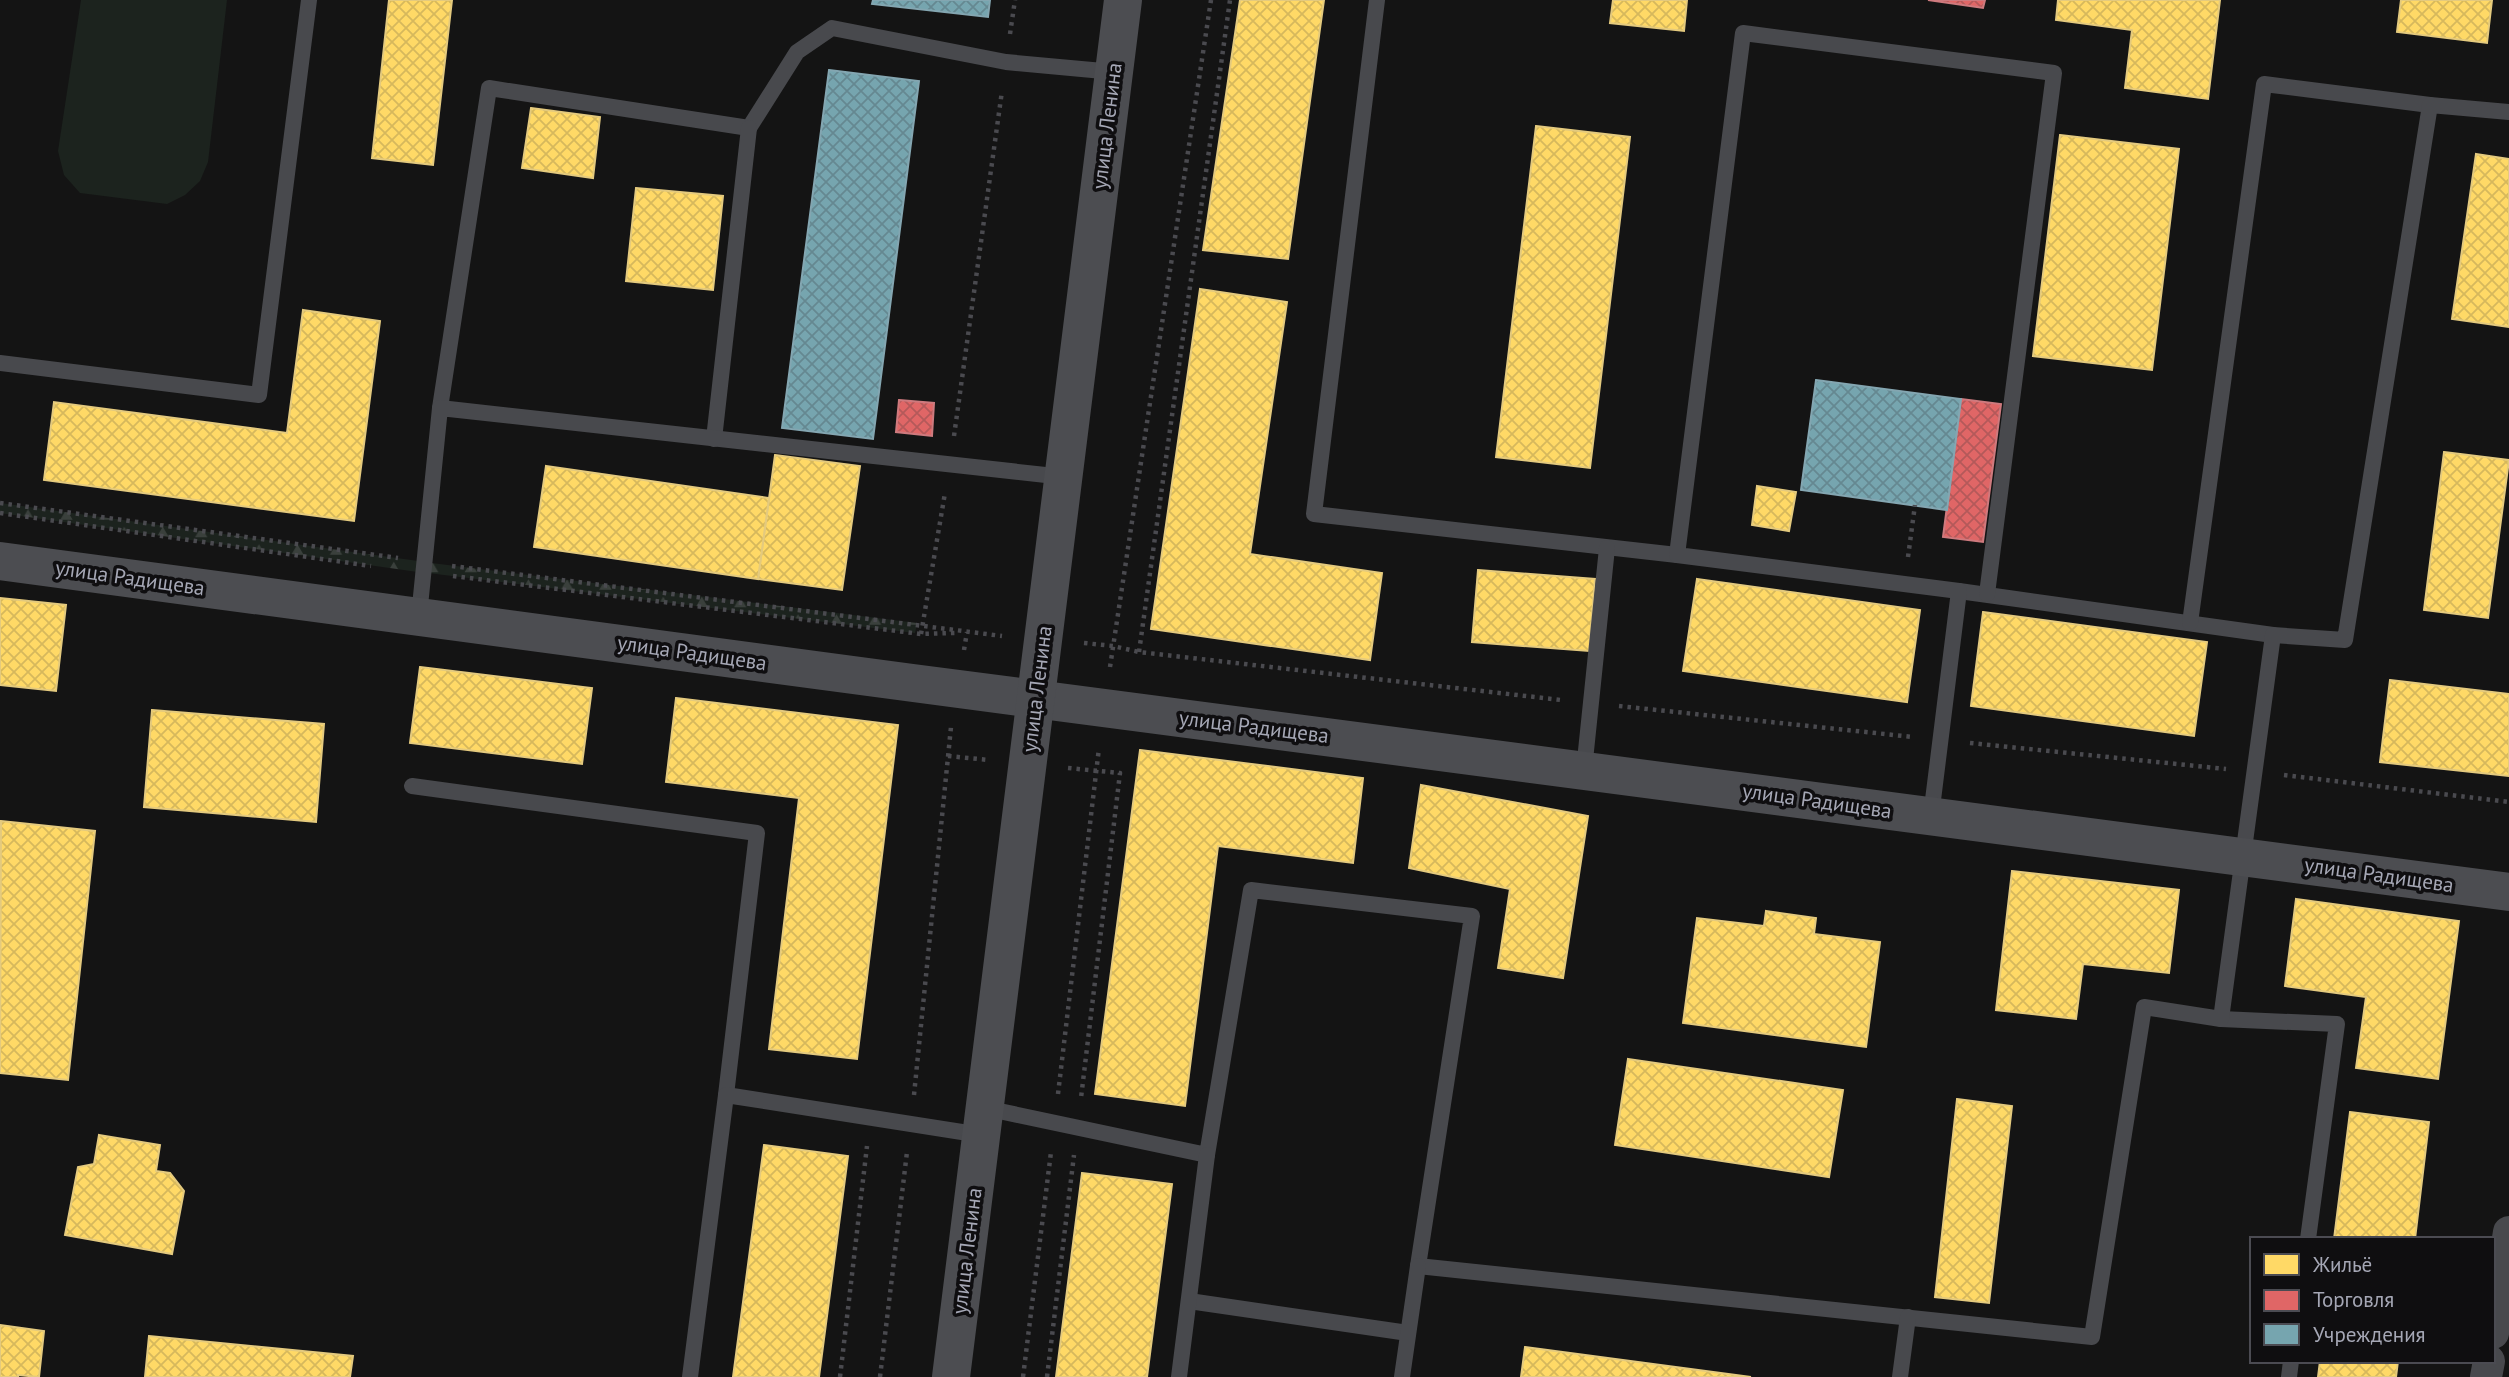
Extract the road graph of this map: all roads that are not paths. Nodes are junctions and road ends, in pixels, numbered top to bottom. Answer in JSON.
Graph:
{"nodes":[{"id":1,"x":309,"y":0,"type":"edge"},
{"id":2,"x":1123,"y":0,"type":"edge"},
{"id":3,"x":1377,"y":0,"type":"edge"},
{"id":4,"x":1114,"y":72,"type":"junction"},
{"id":5,"x":2430,"y":105,"type":"junction"},
{"id":6,"x":2509,"y":112,"type":"edge"},
{"id":7,"x":749,"y":128,"type":"junction"},
{"id":8,"x":0,"y":363,"type":"edge"},
{"id":9,"x":440,"y":408,"type":"junction"},
{"id":10,"x":714,"y":439,"type":"junction"},
{"id":11,"x":1063,"y":477,"type":"junction"},
{"id":12,"x":1606,"y":548,"type":"junction"},
{"id":13,"x":1677,"y":555,"type":"junction"},
{"id":14,"x":0,"y":561,"type":"edge"},
{"id":15,"x":1959,"y":590,"type":"junction"},
{"id":16,"x":1987,"y":594,"type":"junction"},
{"id":17,"x":419,"y":617,"type":"junction"},
{"id":18,"x":2190,"y":623,"type":"junction"},
{"id":19,"x":2273,"y":635,"type":"junction"},
{"id":20,"x":1036,"y":698,"type":"junction"},
{"id":21,"x":1584,"y":770,"type":"junction"},
{"id":22,"x":412,"y":786,"type":"dead end"},
{"id":23,"x":1931,"y":816,"type":"junction"},
{"id":24,"x":2242,"y":856,"type":"junction"},
{"id":25,"x":2509,"y":892,"type":"edge"},
{"id":26,"x":2221,"y":1019,"type":"junction"},
{"id":27,"x":726,"y":1095,"type":"junction"},
{"id":28,"x":983,"y":1122,"type":"junction"},
{"id":29,"x":1207,"y":1154,"type":"junction"},
{"id":30,"x":2509,"y":1232,"type":"edge"},
{"id":31,"x":2308,"y":1237,"type":"edge"},
{"id":32,"x":1418,"y":1266,"type":"junction"},
{"id":33,"x":1189,"y":1301,"type":"junction"},
{"id":34,"x":1908,"y":1317,"type":"junction"},
{"id":35,"x":2495,"y":1320,"type":"edge"},
{"id":36,"x":1408,"y":1333,"type":"junction"},
{"id":37,"x":690,"y":1377,"type":"edge"},
{"id":38,"x":951,"y":1377,"type":"edge"},
{"id":39,"x":1179,"y":1377,"type":"edge"},
{"id":40,"x":1402,"y":1377,"type":"edge"},
{"id":41,"x":1900,"y":1377,"type":"edge"}],
"edges":[{"from":1,"to":8,"type":"lane"},
{"from":2,"to":4,"type":"street","name":"улица Ленина"},
{"from":3,"to":12,"type":"lane"},
{"from":4,"to":7,"type":"lane"},
{"from":4,"to":11,"type":"street","name":"улица Ленина"},
{"from":5,"to":6,"type":"lane"},
{"from":5,"to":18,"type":"lane"},
{"from":5,"to":19,"type":"lane"},
{"from":7,"to":9,"type":"lane"},
{"from":7,"to":10,"type":"lane"},
{"from":9,"to":10,"type":"lane"},
{"from":9,"to":17,"type":"lane"},
{"from":10,"to":11,"type":"lane"},
{"from":11,"to":20,"type":"street","name":"улица Ленина"},
{"from":12,"to":13,"type":"lane"},
{"from":12,"to":21,"type":"lane"},
{"from":13,"to":15,"type":"lane"},
{"from":13,"to":16,"type":"lane"},
{"from":14,"to":17,"type":"street","name":"улица Радищева"},
{"from":15,"to":16,"type":"lane"},
{"from":15,"to":23,"type":"lane"},
{"from":16,"to":18,"type":"lane"},
{"from":17,"to":20,"type":"street","name":"улица Радищева"},
{"from":18,"to":19,"type":"lane"},
{"from":19,"to":24,"type":"lane"},
{"from":20,"to":21,"type":"street","name":"улица Радищева"},
{"from":20,"to":28,"type":"street","name":"улица Ленина"},
{"from":21,"to":23,"type":"street","name":"улица Радищева"},
{"from":22,"to":27,"type":"lane"},
{"from":23,"to":24,"type":"street","name":"улица Радищева"},
{"from":24,"to":25,"type":"street","name":"улица Радищева"},
{"from":24,"to":26,"type":"lane"},
{"from":26,"to":31,"type":"lane"},
{"from":26,"to":34,"type":"lane"},
{"from":27,"to":28,"type":"lane"},
{"from":27,"to":37,"type":"lane"},
{"from":28,"to":29,"type":"lane"},
{"from":28,"to":38,"type":"street","name":"улица Ленина"},
{"from":29,"to":32,"type":"lane"},
{"from":29,"to":33,"type":"lane"},
{"from":30,"to":35,"type":"street"},
{"from":32,"to":34,"type":"lane"},
{"from":32,"to":36,"type":"lane"},
{"from":33,"to":36,"type":"lane"},
{"from":33,"to":39,"type":"lane"},
{"from":34,"to":41,"type":"lane"},
{"from":36,"to":40,"type":"lane"}]}
